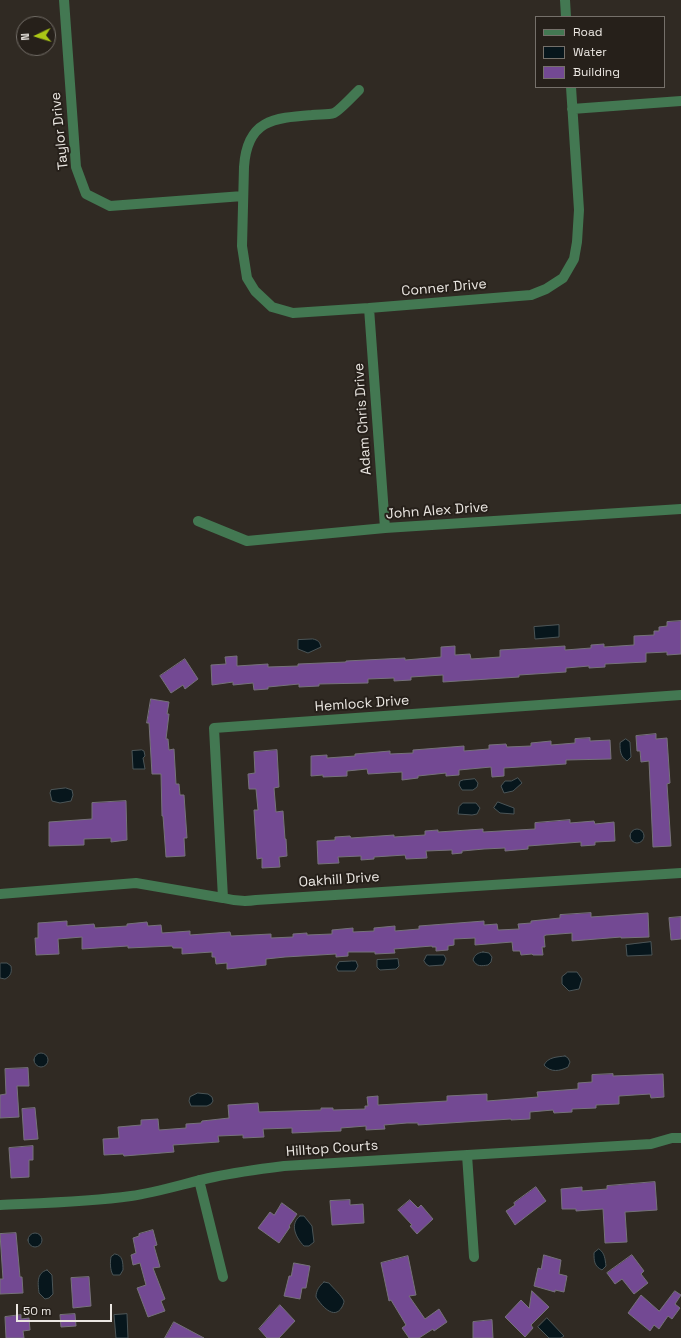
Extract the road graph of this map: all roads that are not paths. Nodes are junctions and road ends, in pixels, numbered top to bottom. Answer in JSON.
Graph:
{"nodes":[{"id":1,"x":64,"y":0,"type":"edge"},
{"id":2,"x":565,"y":0,"type":"edge"},
{"id":3,"x":566,"y":16,"type":"edge"},
{"id":4,"x":571,"y":88,"type":"edge"},
{"id":5,"x":359,"y":90,"type":"dead end"},
{"id":6,"x":681,"y":101,"type":"edge"},
{"id":7,"x":572,"y":109,"type":"junction"},
{"id":8,"x":243,"y":196,"type":"junction"},
{"id":9,"x":369,"y":308,"type":"junction"},
{"id":10,"x":681,"y":509,"type":"edge"},
{"id":11,"x":198,"y":521,"type":"dead end"},
{"id":12,"x":385,"y":528,"type":"junction"},
{"id":13,"x":681,"y":695,"type":"edge"},
{"id":14,"x":681,"y":873,"type":"edge"},
{"id":15,"x":0,"y":894,"type":"edge"},
{"id":16,"x":223,"y":898,"type":"junction"},
{"id":17,"x":681,"y":1138,"type":"edge"},
{"id":18,"x":467,"y":1155,"type":"junction"},
{"id":19,"x":199,"y":1180,"type":"junction"},
{"id":20,"x":0,"y":1205,"type":"edge"},
{"id":21,"x":474,"y":1257,"type":"dead end"},
{"id":22,"x":223,"y":1277,"type":"dead end"}],
"edges":[{"from":1,"to":8,"type":"street","name":"Taylor Drive"},
{"from":2,"to":3,"type":"street"},
{"from":4,"to":7,"type":"street","name":"Conner Drive"},
{"from":5,"to":8,"type":"street","name":"Conner Drive"},
{"from":6,"to":7,"type":"street"},
{"from":7,"to":9,"type":"street","name":"Conner Drive"},
{"from":8,"to":9,"type":"street","name":"Conner Drive"},
{"from":9,"to":12,"type":"street","name":"Adam Chris Drive"},
{"from":10,"to":12,"type":"street","name":"John Alex Drive"},
{"from":11,"to":12,"type":"street","name":"John Alex Drive"},
{"from":13,"to":16,"type":"street","name":"Hemlock Drive"},
{"from":14,"to":16,"type":"street","name":"Oakhill Drive"},
{"from":15,"to":16,"type":"street","name":"Oakhill Drive"},
{"from":17,"to":18,"type":"street","name":"Hilltop Courts"},
{"from":18,"to":19,"type":"street","name":"Hilltop Courts"},
{"from":18,"to":21,"type":"street"},
{"from":19,"to":20,"type":"street","name":"Hilltop Courts"},
{"from":19,"to":22,"type":"street"}]}
